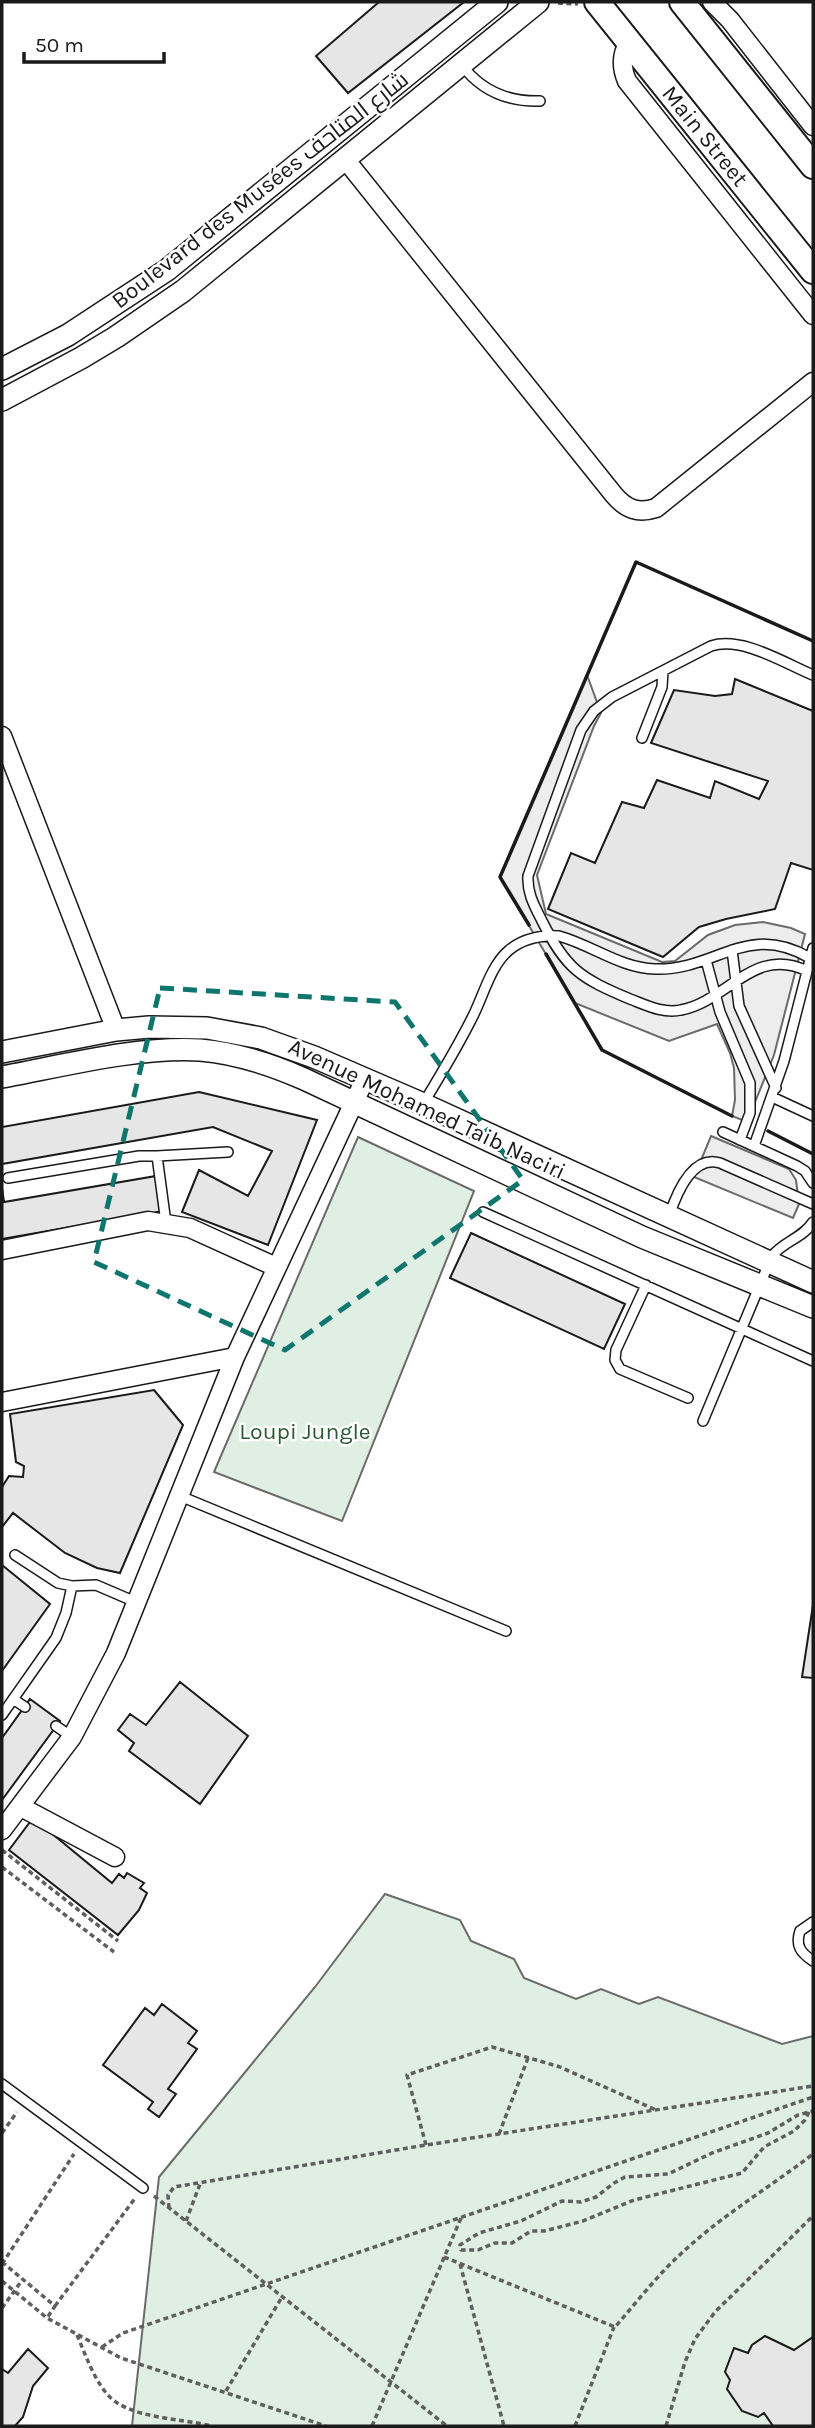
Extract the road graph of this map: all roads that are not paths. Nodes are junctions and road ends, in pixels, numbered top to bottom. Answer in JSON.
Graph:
{"nodes":[{"id":1,"x":497,"y":2,"type":"edge"},
{"id":2,"x":538,"y":2,"type":"edge"},
{"id":3,"x":597,"y":2,"type":"edge"},
{"id":4,"x":682,"y":2,"type":"edge"},
{"id":5,"x":712,"y":2,"type":"edge"},
{"id":6,"x":629,"y":42,"type":"junction"},
{"id":7,"x":461,"y":64,"type":"junction"},
{"id":8,"x":540,"y":101,"type":"dead end"},
{"id":9,"x":813,"y":126,"type":"edge"},
{"id":10,"x":345,"y":159,"type":"junction"},
{"id":11,"x":813,"y":166,"type":"edge"},
{"id":12,"x":813,"y":271,"type":"edge"},
{"id":13,"x":813,"y":315,"type":"edge"},
{"id":14,"x":2,"y":369,"type":"edge"},
{"id":15,"x":813,"y":382,"type":"edge"},
{"id":16,"x":2,"y":400,"type":"edge"},
{"id":17,"x":663,"y":671,"type":"junction"},
{"id":18,"x":813,"y":676,"type":"edge"},
{"id":19,"x":2,"y":736,"type":"edge"},
{"id":20,"x":642,"y":738,"type":"dead end"},
{"id":21,"x":549,"y":935,"type":"junction"},
{"id":22,"x":732,"y":950,"type":"junction"},
{"id":23,"x":812,"y":953,"type":"edge"},
{"id":24,"x":706,"y":960,"type":"junction"},
{"id":25,"x":807,"y":971,"type":"junction"},
{"id":26,"x":735,"y":981,"type":"junction"},
{"id":27,"x":715,"y":995,"type":"junction"},
{"id":28,"x":116,"y":1030,"type":"junction"},
{"id":29,"x":2,"y":1052,"type":"edge"},
{"id":30,"x":2,"y":1077,"type":"edge"},
{"id":31,"x":365,"y":1079,"type":"junction"},
{"id":32,"x":774,"y":1092,"type":"junction"},
{"id":33,"x":354,"y":1103,"type":"junction"},
{"id":34,"x":423,"y":1104,"type":"junction"},
{"id":35,"x":813,"y":1116,"type":"edge"},
{"id":36,"x":723,"y":1132,"type":"dead end"},
{"id":37,"x":740,"y":1140,"type":"junction"},
{"id":38,"x":754,"y":1146,"type":"junction"},
{"id":39,"x":228,"y":1152,"type":"dead end"},
{"id":40,"x":156,"y":1156,"type":"junction"},
{"id":41,"x":8,"y":1178,"type":"dead end"},
{"id":42,"x":813,"y":1183,"type":"edge"},
{"id":43,"x":813,"y":1204,"type":"edge"},
{"id":44,"x":483,"y":1212,"type":"dead end"},
{"id":45,"x":669,"y":1218,"type":"junction"},
{"id":46,"x":813,"y":1222,"type":"edge"},
{"id":47,"x":166,"y":1223,"type":"junction"},
{"id":48,"x":2,"y":1250,"type":"edge"},
{"id":49,"x":769,"y":1263,"type":"junction"},
{"id":50,"x":276,"y":1267,"type":"junction"},
{"id":51,"x":813,"y":1282,"type":"edge"},
{"id":52,"x":646,"y":1285,"type":"junction"},
{"id":53,"x":760,"y":1285,"type":"junction"},
{"id":54,"x":813,"y":1307,"type":"edge"},
{"id":55,"x":742,"y":1328,"type":"junction"},
{"id":56,"x":235,"y":1357,"type":"junction"},
{"id":57,"x":813,"y":1361,"type":"edge"},
{"id":58,"x":688,"y":1398,"type":"dead end"},
{"id":59,"x":2,"y":1402,"type":"edge"},
{"id":60,"x":703,"y":1421,"type":"dead end"},
{"id":61,"x":180,"y":1496,"type":"junction"},
{"id":62,"x":15,"y":1555,"type":"dead end"},
{"id":63,"x":72,"y":1586,"type":"junction"},
{"id":64,"x":138,"y":1603,"type":"junction"},
{"id":65,"x":506,"y":1631,"type":"dead end"},
{"id":66,"x":13,"y":1699,"type":"junction"},
{"id":67,"x":25,"y":1707,"type":"dead end"},
{"id":68,"x":2,"y":1715,"type":"edge"},
{"id":69,"x":56,"y":1726,"type":"dead end"},
{"id":70,"x":72,"y":1737,"type":"junction"},
{"id":71,"x":21,"y":1807,"type":"junction"},
{"id":72,"x":2,"y":1830,"type":"edge"},
{"id":73,"x":115,"y":1857,"type":"dead end"},
{"id":74,"x":813,"y":1922,"type":"edge"},
{"id":75,"x":813,"y":1961,"type":"edge"},
{"id":76,"x":2,"y":2084,"type":"edge"},
{"id":77,"x":143,"y":2188,"type":"road end"}],
"edges":[{"from":1,"to":14,"type":"street","name":"Boulevard des Musées شارع المتاحف"},
{"from":2,"to":7,"type":"street","name":"Boulevard des Musées شارع المتاحف"},
{"from":3,"to":6,"type":"main road","name":"Main Street"},
{"from":4,"to":11,"type":"main road"},
{"from":5,"to":9,"type":"street"},
{"from":6,"to":12,"type":"main road","name":"Main Street"},
{"from":6,"to":13,"type":"street"},
{"from":7,"to":8,"type":"lane"},
{"from":7,"to":10,"type":"street","name":"Boulevard des Musées شارع المتاحف"},
{"from":10,"to":15,"type":"street"},
{"from":10,"to":16,"type":"street","name":"Boulevard des Musées شارع المتاحف"},
{"from":17,"to":18,"type":"lane"},
{"from":17,"to":20,"type":"lane"},
{"from":17,"to":21,"type":"lane"},
{"from":19,"to":28,"type":"street"},
{"from":21,"to":24,"type":"lane"},
{"from":21,"to":27,"type":"lane"},
{"from":21,"to":34,"type":"lane"},
{"from":22,"to":23,"type":"lane"},
{"from":22,"to":24,"type":"lane"},
{"from":22,"to":26,"type":"lane"},
{"from":23,"to":25,"type":"lane"},
{"from":24,"to":27,"type":"lane"},
{"from":25,"to":26,"type":"lane"},
{"from":25,"to":32,"type":"lane"},
{"from":26,"to":27,"type":"lane"},
{"from":26,"to":32,"type":"lane"},
{"from":27,"to":37,"type":"lane"},
{"from":28,"to":29,"type":"street","name":"Avenue Mohamed Taib Naciri"},
{"from":28,"to":31,"type":"street","name":"Avenue Mohamed Taib Naciri"},
{"from":30,"to":33,"type":"street","name":"Avenue Mohamed Taib Naciri"},
{"from":31,"to":33,"type":"street"},
{"from":31,"to":34,"type":"street","name":"Avenue Mohamed Taib Naciri"},
{"from":32,"to":35,"type":"lane"},
{"from":32,"to":38,"type":"lane"},
{"from":33,"to":50,"type":"street"},
{"from":33,"to":53,"type":"street","name":"Avenue Mohamed Taib Naciri"},
{"from":34,"to":45,"type":"street","name":"Avenue Mohamed Taib Naciri"},
{"from":36,"to":37,"type":"lane"},
{"from":37,"to":38,"type":"lane"},
{"from":38,"to":42,"type":"lane"},
{"from":39,"to":40,"type":"lane"},
{"from":40,"to":41,"type":"lane"},
{"from":40,"to":47,"type":"lane"},
{"from":43,"to":45,"type":"lane"},
{"from":44,"to":52,"type":"lane"},
{"from":45,"to":49,"type":"street","name":"Avenue Mohamed Taib Naciri"},
{"from":46,"to":49,"type":"lane"},
{"from":47,"to":48,"type":"street"},
{"from":47,"to":50,"type":"street"},
{"from":49,"to":51,"type":"street","name":"Avenue Mohamed Taib Naciri"},
{"from":49,"to":53,"type":"lane"},
{"from":50,"to":56,"type":"street"},
{"from":52,"to":55,"type":"lane"},
{"from":52,"to":58,"type":"lane"},
{"from":53,"to":54,"type":"street","name":"Avenue Mohamed Taib Naciri"},
{"from":53,"to":55,"type":"lane"},
{"from":55,"to":57,"type":"lane"},
{"from":55,"to":60,"type":"lane"},
{"from":56,"to":59,"type":"street"},
{"from":56,"to":61,"type":"street"},
{"from":61,"to":64,"type":"street"},
{"from":61,"to":65,"type":"lane"},
{"from":62,"to":63,"type":"lane"},
{"from":63,"to":64,"type":"lane"},
{"from":63,"to":66,"type":"lane"},
{"from":64,"to":70,"type":"street"},
{"from":66,"to":67,"type":"lane"},
{"from":66,"to":68,"type":"lane"},
{"from":69,"to":70,"type":"lane"},
{"from":70,"to":71,"type":"street"},
{"from":71,"to":72,"type":"street"},
{"from":71,"to":73,"type":"street"},
{"from":74,"to":75,"type":"lane"},
{"from":76,"to":77,"type":"lane"}]}
